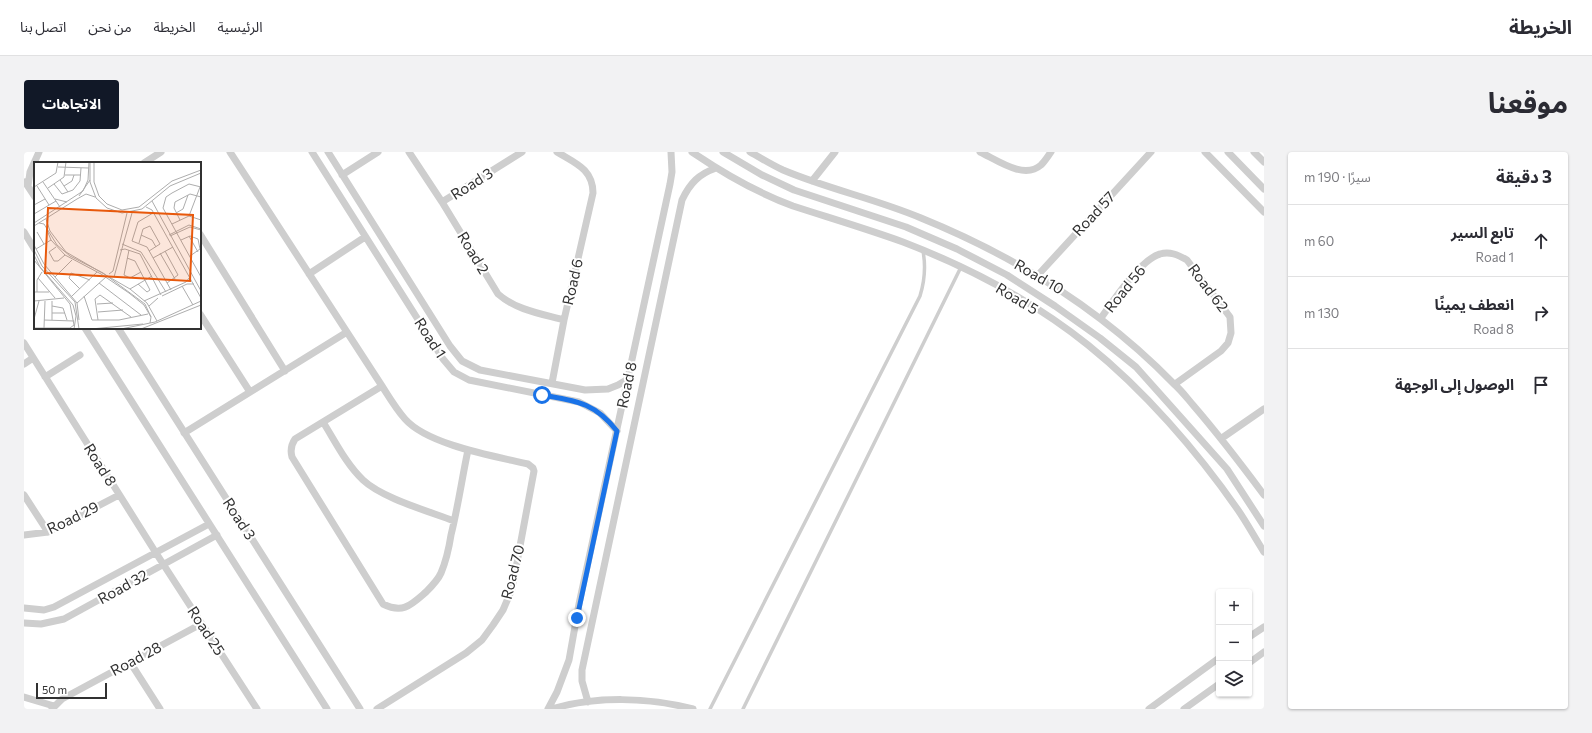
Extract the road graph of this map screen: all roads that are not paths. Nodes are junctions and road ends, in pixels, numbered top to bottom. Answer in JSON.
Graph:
{"nodes":[{"id":1,"x":39,"y":152,"type":"edge"},
{"id":2,"x":161,"y":152,"type":"edge"},
{"id":3,"x":230,"y":152,"type":"edge"},
{"id":4,"x":312,"y":152,"type":"edge"},
{"id":5,"x":328,"y":152,"type":"edge"},
{"id":6,"x":378,"y":152,"type":"edge"},
{"id":7,"x":409,"y":152,"type":"edge"},
{"id":8,"x":522,"y":152,"type":"edge"},
{"id":9,"x":557,"y":152,"type":"edge"},
{"id":10,"x":671,"y":152,"type":"edge"},
{"id":11,"x":692,"y":152,"type":"edge"},
{"id":12,"x":723,"y":152,"type":"edge"},
{"id":13,"x":750,"y":152,"type":"edge"},
{"id":14,"x":835,"y":152,"type":"edge"},
{"id":15,"x":980,"y":152,"type":"edge"},
{"id":16,"x":1051,"y":152,"type":"edge"},
{"id":17,"x":1151,"y":152,"type":"edge"},
{"id":18,"x":1205,"y":152,"type":"edge"},
{"id":19,"x":1228,"y":152,"type":"edge"},
{"id":20,"x":1254,"y":152,"type":"edge"},
{"id":21,"x":154,"y":160,"type":"edge"},
{"id":22,"x":1264,"y":162,"type":"edge"},
{"id":23,"x":716,"y":168,"type":"junction"},
{"id":24,"x":342,"y":175,"type":"junction"},
{"id":25,"x":812,"y":181,"type":"junction"},
{"id":26,"x":26,"y":183,"type":"edge"},
{"id":27,"x":1264,"y":189,"type":"edge"},
{"id":28,"x":34,"y":195,"type":"edge"},
{"id":29,"x":810,"y":197,"type":"junction"},
{"id":30,"x":442,"y":202,"type":"junction"},
{"id":31,"x":804,"y":209,"type":"junction"},
{"id":32,"x":1264,"y":212,"type":"edge"},
{"id":33,"x":24,"y":232,"type":"edge"},
{"id":34,"x":201,"y":236,"type":"edge"},
{"id":35,"x":365,"y":237,"type":"junction"},
{"id":36,"x":34,"y":248,"type":"edge"},
{"id":37,"x":923,"y":251,"type":"junction"},
{"id":38,"x":1170,"y":253,"type":"joint"},
{"id":39,"x":961,"y":267,"type":"junction"},
{"id":40,"x":309,"y":274,"type":"junction"},
{"id":41,"x":1038,"y":275,"type":"junction"},
{"id":42,"x":201,"y":316,"type":"edge"},
{"id":43,"x":1101,"y":318,"type":"junction"},
{"id":44,"x":564,"y":320,"type":"junction"},
{"id":45,"x":86,"y":329,"type":"edge"},
{"id":46,"x":119,"y":329,"type":"edge"},
{"id":47,"x":347,"y":332,"type":"junction"},
{"id":48,"x":24,"y":343,"type":"edge"},
{"id":49,"x":80,"y":355,"type":"dead end"},
{"id":50,"x":33,"y":358,"type":"junction"},
{"id":51,"x":24,"y":364,"type":"edge"},
{"id":52,"x":285,"y":371,"type":"junction"},
{"id":53,"x":45,"y":376,"type":"junction"},
{"id":54,"x":628,"y":379,"type":"junction"},
{"id":55,"x":552,"y":384,"type":"junction"},
{"id":56,"x":1175,"y":384,"type":"junction"},
{"id":57,"x":382,"y":386,"type":"junction"},
{"id":58,"x":250,"y":392,"type":"junction"},
{"id":59,"x":1264,"y":408,"type":"edge"},
{"id":60,"x":323,"y":422,"type":"junction"},
{"id":61,"x":617,"y":431,"type":"junction"},
{"id":62,"x":184,"y":433,"type":"junction"},
{"id":63,"x":1222,"y":438,"type":"junction"},
{"id":64,"x":468,"y":450,"type":"junction"},
{"id":65,"x":1264,"y":494,"type":"edge"},
{"id":66,"x":24,"y":495,"type":"edge"},
{"id":67,"x":119,"y":495,"type":"junction"},
{"id":68,"x":454,"y":521,"type":"junction"},
{"id":69,"x":1263,"y":521,"type":"edge"},
{"id":70,"x":210,"y":524,"type":"junction"},
{"id":71,"x":48,"y":532,"type":"junction"},
{"id":72,"x":24,"y":535,"type":"edge"},
{"id":73,"x":217,"y":535,"type":"junction"},
{"id":74,"x":1264,"y":552,"type":"edge"},
{"id":75,"x":156,"y":553,"type":"junction"},
{"id":76,"x":163,"y":565,"type":"junction"},
{"id":77,"x":24,"y":608,"type":"edge"},
{"id":78,"x":24,"y":623,"type":"edge"},
{"id":79,"x":201,"y":624,"type":"junction"},
{"id":80,"x":1264,"y":627,"type":"edge"},
{"id":81,"x":1252,"y":635,"type":"edge"},
{"id":82,"x":1264,"y":652,"type":"edge"},
{"id":83,"x":1216,"y":660,"type":"edge"},
{"id":84,"x":1252,"y":661,"type":"edge"},
{"id":85,"x":130,"y":662,"type":"junction"},
{"id":86,"x":1216,"y":686,"type":"edge"},
{"id":87,"x":24,"y":697,"type":"edge"},
{"id":88,"x":588,"y":702,"type":"junction"},
{"id":89,"x":53,"y":708,"type":"edge"},
{"id":90,"x":160,"y":709,"type":"edge"},
{"id":91,"x":257,"y":709,"type":"edge"},
{"id":92,"x":327,"y":709,"type":"edge"},
{"id":93,"x":360,"y":709,"type":"edge"},
{"id":94,"x":377,"y":709,"type":"edge"},
{"id":95,"x":548,"y":709,"type":"edge"},
{"id":96,"x":551,"y":709,"type":"edge"},
{"id":97,"x":693,"y":709,"type":"edge"},
{"id":98,"x":710,"y":709,"type":"edge"},
{"id":99,"x":743,"y":709,"type":"edge"},
{"id":100,"x":1149,"y":709,"type":"edge"},
{"id":101,"x":1184,"y":709,"type":"edge"}],
"edges":[{"from":1,"to":26,"type":"street"},
{"from":2,"to":21,"type":"street"},
{"from":3,"to":40,"type":"street"},
{"from":4,"to":35,"type":"street","name":"Road 1"},
{"from":5,"to":24,"type":"street","name":"Road 1"},
{"from":6,"to":24,"type":"street"},
{"from":7,"to":30,"type":"street","name":"Road 2"},
{"from":8,"to":30,"type":"street","name":"Road 3"},
{"from":9,"to":44,"type":"street","name":"Road 6"},
{"from":10,"to":54,"type":"street","name":"Road 8"},
{"from":11,"to":23,"type":"street","name":"Road 5"},
{"from":12,"to":29,"type":"street","name":"Road 5"},
{"from":13,"to":25,"type":"street","name":"Road 10"},
{"from":14,"to":25,"type":"street"},
{"from":15,"to":16,"type":"street"},
{"from":17,"to":41,"type":"street","name":"Road 57"},
{"from":18,"to":32,"type":"street"},
{"from":19,"to":27,"type":"street"},
{"from":20,"to":22,"type":"street"},
{"from":23,"to":31,"type":"street","name":"Road 5"},
{"from":23,"to":88,"type":"street","name":"Road 8"},
{"from":24,"to":55,"type":"street","name":"Road 1"},
{"from":25,"to":41,"type":"street","name":"Road 10"},
{"from":26,"to":28,"type":"street"},
{"from":29,"to":31,"type":"street"},
{"from":29,"to":69,"type":"street","name":"Road 5"},
{"from":30,"to":44,"type":"street","name":"Road 2"},
{"from":31,"to":37,"type":"street","name":"Road 5"},
{"from":33,"to":36,"type":"street"},
{"from":34,"to":52,"type":"street"},
{"from":35,"to":40,"type":"street"},
{"from":35,"to":61,"type":"street","name":"Road 1"},
{"from":37,"to":39,"type":"street","name":"Road 5"},
{"from":37,"to":98,"type":"lane"},
{"from":38,"to":43,"type":"street","name":"Road 56"},
{"from":38,"to":56,"type":"street","name":"Road 62"},
{"from":39,"to":74,"type":"street","name":"Road 5"},
{"from":39,"to":99,"type":"lane"},
{"from":40,"to":47,"type":"street"},
{"from":41,"to":43,"type":"street","name":"Road 10"},
{"from":42,"to":58,"type":"street"},
{"from":43,"to":56,"type":"street","name":"Road 10"},
{"from":44,"to":55,"type":"street","name":"Road 6"},
{"from":45,"to":70,"type":"street","name":"Road 3"},
{"from":46,"to":62,"type":"street","name":"Road 3"},
{"from":47,"to":52,"type":"street"},
{"from":47,"to":57,"type":"street"},
{"from":48,"to":50,"type":"street","name":"Road 8"},
{"from":49,"to":53,"type":"street"},
{"from":50,"to":51,"type":"street"},
{"from":50,"to":53,"type":"street","name":"Road 8"},
{"from":52,"to":58,"type":"street"},
{"from":53,"to":67,"type":"street","name":"Road 8"},
{"from":54,"to":55,"type":"street","name":"Road 1"},
{"from":54,"to":61,"type":"street","name":"Road 8"},
{"from":56,"to":63,"type":"street","name":"Road 10"},
{"from":57,"to":60,"type":"street"},
{"from":57,"to":64,"type":"street"},
{"from":58,"to":62,"type":"street"},
{"from":59,"to":63,"type":"street"},
{"from":60,"to":68,"type":"street"},
{"from":60,"to":68,"type":"street"},
{"from":61,"to":95,"type":"street","name":"Road 8"},
{"from":62,"to":93,"type":"street","name":"Road 3"},
{"from":63,"to":65,"type":"street","name":"Road 10"},
{"from":64,"to":68,"type":"street"},
{"from":64,"to":94,"type":"street","name":"Road 70"},
{"from":66,"to":71,"type":"street"},
{"from":67,"to":71,"type":"street","name":"Road 29"},
{"from":67,"to":75,"type":"street","name":"Road 8"},
{"from":70,"to":73,"type":"street","name":"Road 3"},
{"from":70,"to":75,"type":"street","name":"Road 32"},
{"from":71,"to":72,"type":"street","name":"Road 29"},
{"from":73,"to":76,"type":"street","name":"Road 32"},
{"from":73,"to":92,"type":"street","name":"Road 3"},
{"from":75,"to":76,"type":"street","name":"Road 25"},
{"from":75,"to":77,"type":"street","name":"Road 32"},
{"from":76,"to":78,"type":"street","name":"Road 32"},
{"from":76,"to":79,"type":"street","name":"Road 25"},
{"from":79,"to":85,"type":"street","name":"Road 28"},
{"from":79,"to":91,"type":"street","name":"Road 25"},
{"from":80,"to":81,"type":"street"},
{"from":82,"to":84,"type":"street"},
{"from":83,"to":100,"type":"street"},
{"from":85,"to":89,"type":"street","name":"Road 28"},
{"from":85,"to":90,"type":"street"},
{"from":86,"to":101,"type":"street"},
{"from":87,"to":89,"type":"street"},
{"from":88,"to":96,"type":"street"},
{"from":88,"to":97,"type":"street"}]}
